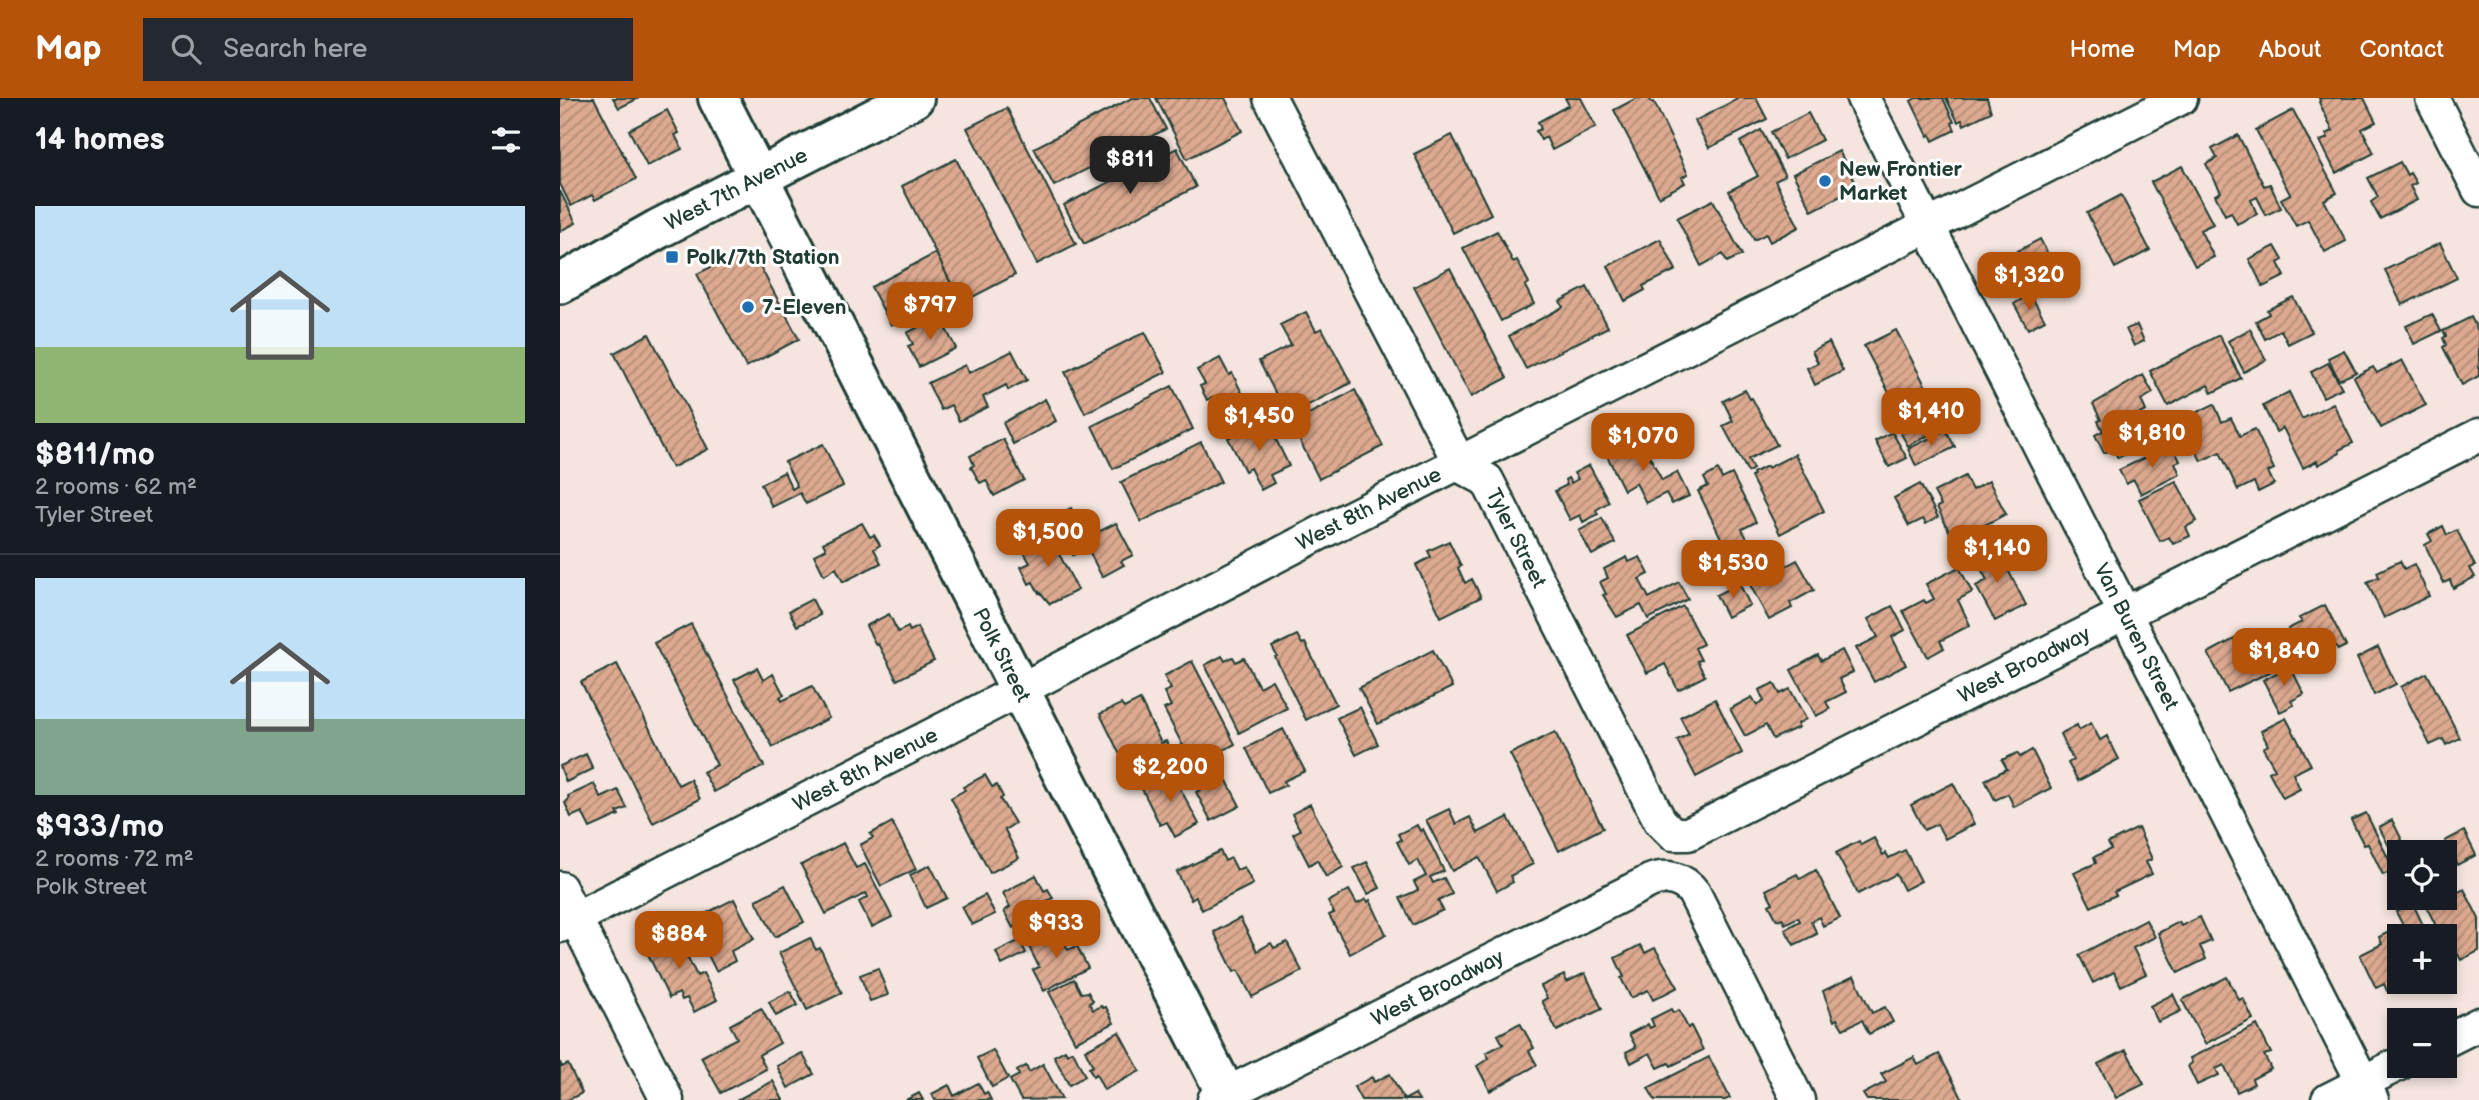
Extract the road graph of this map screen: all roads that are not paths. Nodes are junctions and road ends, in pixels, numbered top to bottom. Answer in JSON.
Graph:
{"nodes":[{"id":1,"x":718,"y":98,"type":"edge"},
{"id":2,"x":914,"y":98,"type":"edge"},
{"id":3,"x":1270,"y":98,"type":"edge"},
{"id":4,"x":1863,"y":98,"type":"edge"},
{"id":5,"x":2181,"y":98,"type":"edge"},
{"id":6,"x":2432,"y":98,"type":"edge"},
{"id":7,"x":759,"y":178,"type":"junction"},
{"id":8,"x":2479,"y":190,"type":"edge"},
{"id":9,"x":1928,"y":224,"type":"junction"},
{"id":10,"x":560,"y":284,"type":"edge"},
{"id":11,"x":2479,"y":435,"type":"edge"},
{"id":12,"x":1459,"y":462,"type":"junction"},
{"id":13,"x":2125,"y":613,"type":"junction"},
{"id":14,"x":1020,"y":690,"type":"junction"},
{"id":15,"x":1680,"y":835,"type":"joint"},
{"id":16,"x":560,"y":888,"type":"edge"},
{"id":17,"x":567,"y":922,"type":"edge"},
{"id":18,"x":2479,"y":1024,"type":"edge"},
{"id":19,"x":2457,"y":1035,"type":"edge"},
{"id":20,"x":2387,"y":1074,"type":"edge"},
{"id":21,"x":2368,"y":1091,"type":"edge"},
{"id":22,"x":1223,"y":1098,"type":"edge"},
{"id":23,"x":667,"y":1100,"type":"edge"},
{"id":24,"x":1798,"y":1100,"type":"edge"},
{"id":25,"x":2328,"y":1100,"type":"edge"}],
"edges":[{"from":1,"to":7,"type":"street","name":"Polk Street"},
{"from":2,"to":7,"type":"street","name":"West 7th Avenue"},
{"from":3,"to":12,"type":"street","name":"Tyler Street"},
{"from":4,"to":9,"type":"street","name":"Van Buren Street"},
{"from":5,"to":9,"type":"street","name":"West 8th Avenue"},
{"from":6,"to":8,"type":"street"},
{"from":7,"to":10,"type":"street","name":"West 7th Avenue"},
{"from":7,"to":14,"type":"street","name":"Polk Street"},
{"from":9,"to":12,"type":"street","name":"West 8th Avenue"},
{"from":9,"to":13,"type":"street","name":"Van Buren Street"},
{"from":11,"to":13,"type":"street","name":"West Broadway"},
{"from":12,"to":14,"type":"street","name":"West 8th Avenue"},
{"from":12,"to":15,"type":"street","name":"Tyler Street"},
{"from":13,"to":15,"type":"street","name":"West Broadway"},
{"from":13,"to":21,"type":"street","name":"Van Buren Street"},
{"from":14,"to":17,"type":"street","name":"West 8th Avenue"},
{"from":14,"to":22,"type":"street","name":"Polk Street"},
{"from":16,"to":17,"type":"street"},
{"from":17,"to":23,"type":"street"},
{"from":18,"to":19,"type":"street"},
{"from":20,"to":21,"type":"street"},
{"from":21,"to":25,"type":"street"},
{"from":22,"to":24,"type":"street","name":"West Broadway"}]}
